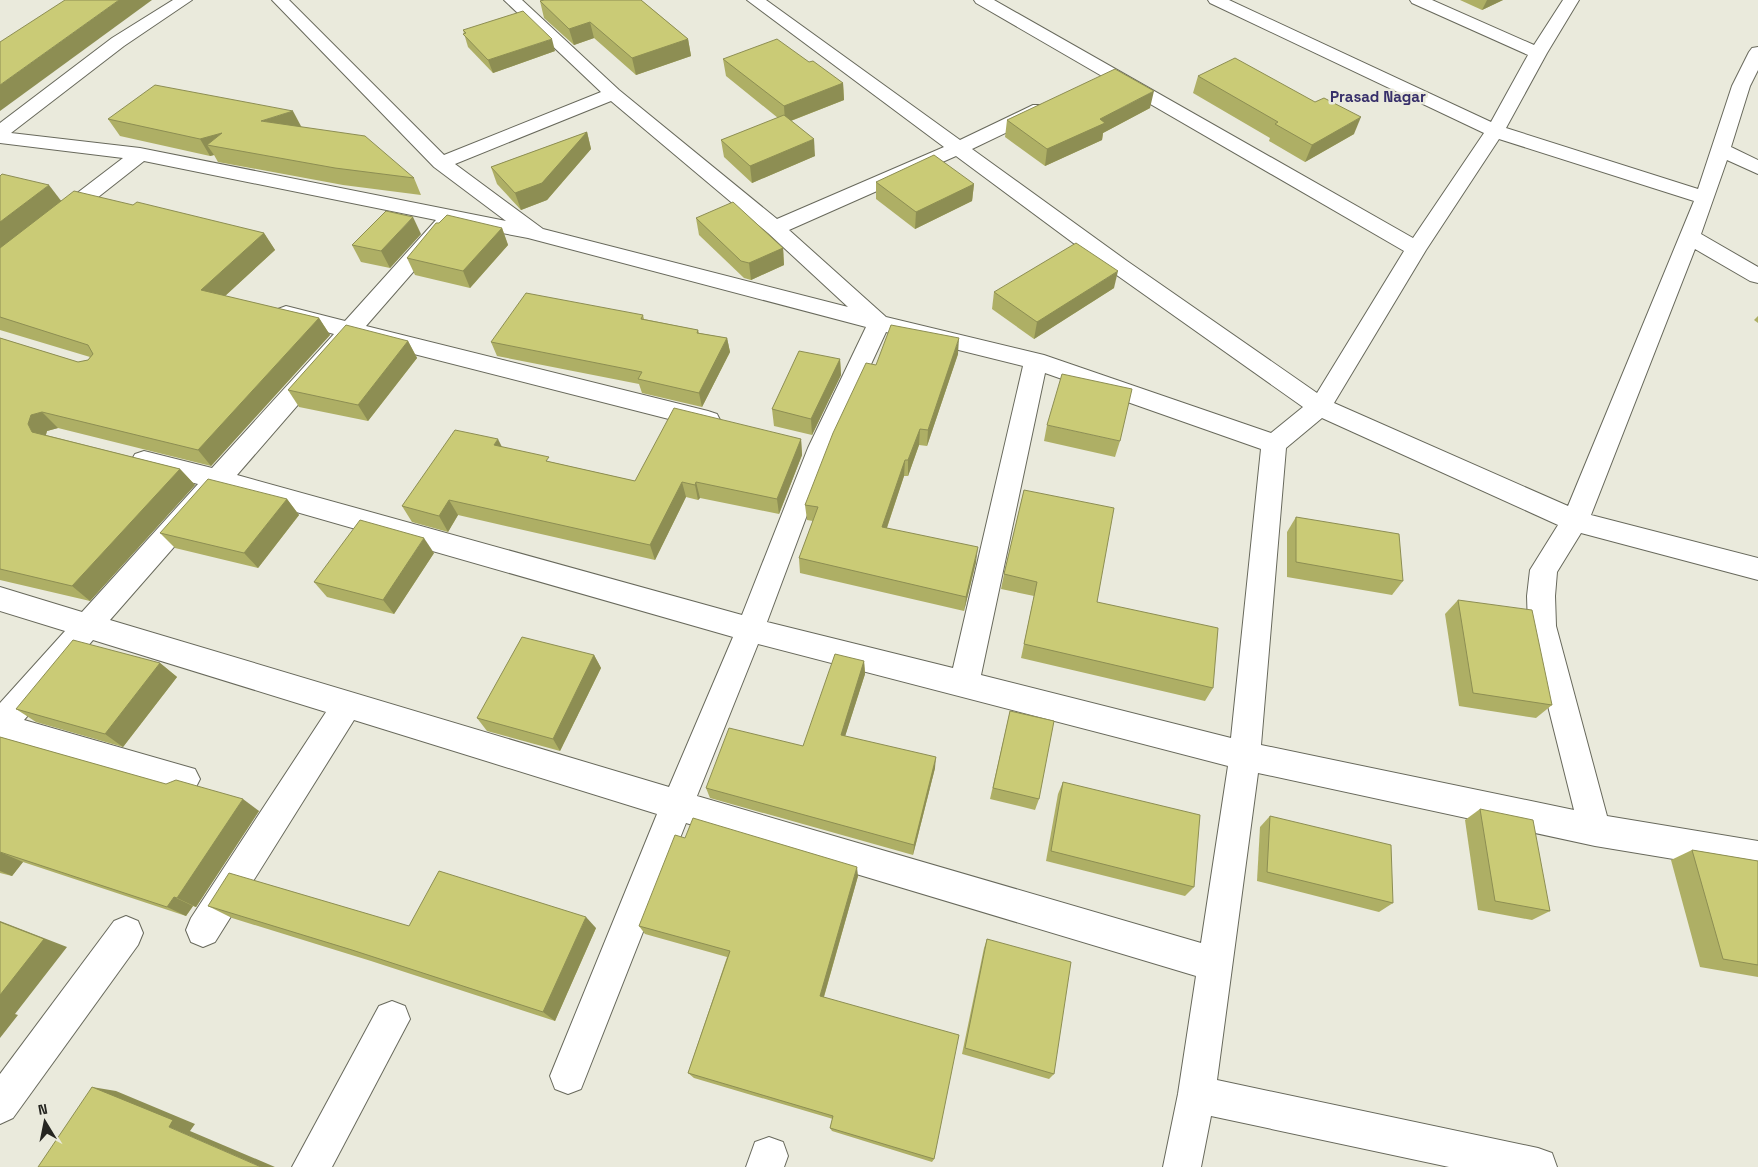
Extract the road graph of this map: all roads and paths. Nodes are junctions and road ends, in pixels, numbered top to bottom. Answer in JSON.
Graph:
{"nodes":[{"id":1,"x":184,"y":0,"type":"edge"},
{"id":2,"x":280,"y":0,"type":"edge"},
{"id":3,"x":512,"y":0,"type":"edge"},
{"id":4,"x":755,"y":0,"type":"edge"},
{"id":5,"x":982,"y":0,"type":"edge"},
{"id":6,"x":1216,"y":0,"type":"edge"},
{"id":7,"x":1418,"y":0,"type":"edge"},
{"id":8,"x":1570,"y":0,"type":"edge"},
{"id":9,"x":1758,"y":52,"type":"edge"},
{"id":10,"x":1538,"y":53,"type":"junction"},
{"id":11,"x":1750,"y":90,"type":"edge"},
{"id":12,"x":613,"y":94,"type":"junction"},
{"id":13,"x":1056,"y":102,"type":"edge"},
{"id":14,"x":1495,"y":131,"type":"junction"},
{"id":15,"x":0,"y":132,"type":"edge"},
{"id":16,"x":0,"y":137,"type":"edge"},
{"id":17,"x":959,"y":148,"type":"junction"},
{"id":18,"x":1721,"y":149,"type":"junction"},
{"id":19,"x":140,"y":154,"type":"junction"},
{"id":20,"x":441,"y":163,"type":"junction"},
{"id":21,"x":1758,"y":168,"type":"edge"},
{"id":22,"x":1705,"y":198,"type":"junction"},
{"id":23,"x":451,"y":216,"type":"junction"},
{"id":24,"x":775,"y":228,"type":"junction"},
{"id":25,"x":536,"y":234,"type":"junction"},
{"id":26,"x":1689,"y":236,"type":"junction"},
{"id":27,"x":1416,"y":249,"type":"junction"},
{"id":28,"x":0,"y":263,"type":"edge"},
{"id":29,"x":1758,"y":276,"type":"edge"},
{"id":30,"x":269,"y":310,"type":"edge"},
{"id":31,"x":879,"y":323,"type":"junction"},
{"id":32,"x":351,"y":330,"type":"junction"},
{"id":33,"x":1036,"y":361,"type":"junction"},
{"id":34,"x":1320,"y":407,"type":"junction"},
{"id":35,"x":734,"y":426,"type":"edge"},
{"id":36,"x":1274,"y":444,"type":"junction"},
{"id":37,"x":123,"y":456,"type":"edge"},
{"id":38,"x":216,"y":479,"type":"junction"},
{"id":39,"x":1574,"y":521,"type":"junction"},
{"id":40,"x":1758,"y":569,"type":"edge"},
{"id":41,"x":0,"y":599,"type":"edge"},
{"id":42,"x":89,"y":625,"type":"junction"},
{"id":43,"x":750,"y":630,"type":"junction"},
{"id":44,"x":964,"y":684,"type":"junction"},
{"id":45,"x":347,"y":705,"type":"junction"},
{"id":46,"x":0,"y":726,"type":"edge"},
{"id":47,"x":1245,"y":756,"type":"junction"},
{"id":48,"x":184,"y":779,"type":"dead end"},
{"id":49,"x":676,"y":805,"type":"junction"},
{"id":50,"x":1595,"y":830,"type":"junction"},
{"id":51,"x":1758,"y":856,"type":"edge"},
{"id":52,"x":203,"y":930,"type":"dead end"},
{"id":53,"x":126,"y":933,"type":"dead end"},
{"id":54,"x":1214,"y":964,"type":"junction"},
{"id":55,"x":392,"y":1019,"type":"dead end"},
{"id":56,"x":568,"y":1076,"type":"dead end"},
{"id":57,"x":1197,"y":1094,"type":"junction"},
{"id":58,"x":0,"y":1105,"type":"edge"},
{"id":59,"x":311,"y":1167,"type":"edge"},
{"id":60,"x":1182,"y":1167,"type":"edge"},
{"id":61,"x":1538,"y":1167,"type":"edge"}],
"edges":[{"from":1,"to":15,"type":"street"},
{"from":2,"to":20,"type":"street"},
{"from":3,"to":12,"type":"street"},
{"from":4,"to":17,"type":"street"},
{"from":5,"to":27,"type":"street"},
{"from":6,"to":14,"type":"street"},
{"from":7,"to":10,"type":"street"},
{"from":8,"to":10,"type":"street"},
{"from":9,"to":11,"type":"street"},
{"from":10,"to":14,"type":"street"},
{"from":11,"to":18,"type":"street"},
{"from":12,"to":20,"type":"street"},
{"from":12,"to":24,"type":"street"},
{"from":13,"to":17,"type":"street"},
{"from":14,"to":22,"type":"street"},
{"from":14,"to":27,"type":"street"},
{"from":16,"to":19,"type":"street"},
{"from":17,"to":24,"type":"street"},
{"from":17,"to":34,"type":"street"},
{"from":18,"to":21,"type":"street"},
{"from":18,"to":22,"type":"street"},
{"from":19,"to":23,"type":"street"},
{"from":19,"to":28,"type":"street"},
{"from":20,"to":25,"type":"street"},
{"from":22,"to":26,"type":"street"},
{"from":23,"to":25,"type":"street"},
{"from":23,"to":32,"type":"street"},
{"from":24,"to":31,"type":"street"},
{"from":25,"to":31,"type":"street"},
{"from":26,"to":29,"type":"street"},
{"from":26,"to":39,"type":"street"},
{"from":27,"to":34,"type":"street"},
{"from":30,"to":32,"type":"street"},
{"from":31,"to":33,"type":"street"},
{"from":31,"to":43,"type":"street"},
{"from":32,"to":35,"type":"street"},
{"from":32,"to":38,"type":"street"},
{"from":33,"to":36,"type":"street"},
{"from":33,"to":44,"type":"street"},
{"from":34,"to":36,"type":"street"},
{"from":34,"to":39,"type":"street"},
{"from":36,"to":47,"type":"street"},
{"from":37,"to":38,"type":"street"},
{"from":38,"to":42,"type":"street"},
{"from":38,"to":43,"type":"street"},
{"from":39,"to":40,"type":"street"},
{"from":39,"to":50,"type":"street"},
{"from":41,"to":42,"type":"street"},
{"from":42,"to":45,"type":"street"},
{"from":42,"to":46,"type":"street"},
{"from":43,"to":44,"type":"street"},
{"from":43,"to":49,"type":"street"},
{"from":44,"to":47,"type":"street"},
{"from":45,"to":49,"type":"street"},
{"from":45,"to":52,"type":"street"},
{"from":46,"to":48,"type":"street"},
{"from":47,"to":50,"type":"street"},
{"from":47,"to":54,"type":"street"},
{"from":49,"to":54,"type":"street"},
{"from":49,"to":56,"type":"street"},
{"from":50,"to":51,"type":"street"},
{"from":53,"to":58,"type":"street"},
{"from":54,"to":57,"type":"street"},
{"from":55,"to":59,"type":"street"},
{"from":57,"to":60,"type":"street"},
{"from":57,"to":61,"type":"street"}]}
